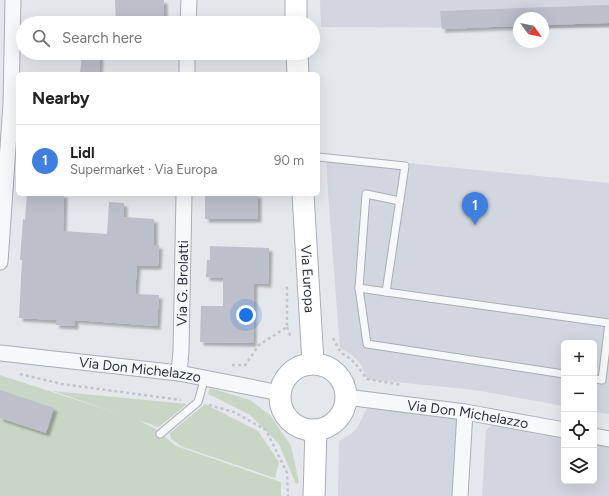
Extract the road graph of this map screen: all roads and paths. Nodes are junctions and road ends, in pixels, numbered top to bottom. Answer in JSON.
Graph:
{"nodes":[{"id":1,"x":12,"y":0,"type":"edge"},
{"id":2,"x":189,"y":0,"type":"edge"},
{"id":3,"x":296,"y":0,"type":"edge"},
{"id":4,"x":188,"y":16,"type":"edge"},
{"id":5,"x":296,"y":16,"type":"edge"},
{"id":6,"x":187,"y":60,"type":"edge"},
{"id":7,"x":297,"y":60,"type":"edge"},
{"id":8,"x":186,"y":72,"type":"edge"},
{"id":9,"x":298,"y":72,"type":"edge"},
{"id":10,"x":320,"y":158,"type":"edge"},
{"id":11,"x":184,"y":196,"type":"edge"},
{"id":12,"x":303,"y":196,"type":"edge"},
{"id":13,"x":400,"y":201,"type":"junction"},
{"id":14,"x":0,"y":262,"type":"edge"},
{"id":15,"x":287,"y":280,"type":"dead end"},
{"id":16,"x":359,"y":288,"type":"junction"},
{"id":17,"x":386,"y":292,"type":"junction"},
{"id":18,"x":287,"y":327,"type":"junction"},
{"id":19,"x":311,"y":335,"type":"junction"},
{"id":20,"x":0,"y":353,"type":"edge"},
{"id":21,"x":313,"y":363,"type":"junction"},
{"id":22,"x":230,"y":365,"type":"dead end"},
{"id":23,"x":15,"y":373,"type":"dead end"},
{"id":24,"x":179,"y":373,"type":"junction"},
{"id":25,"x":561,"y":374,"type":"edge"},
{"id":26,"x":205,"y":377,"type":"junction"},
{"id":27,"x":597,"y":379,"type":"edge"},
{"id":28,"x":404,"y":386,"type":"dead end"},
{"id":29,"x":280,"y":393,"type":"junction"},
{"id":30,"x":346,"y":397,"type":"junction"},
{"id":31,"x":198,"y":402,"type":"junction"},
{"id":32,"x":465,"y":412,"type":"junction"},
{"id":33,"x":561,"y":429,"type":"edge"},
{"id":34,"x":316,"y":430,"type":"junction"},
{"id":35,"x":160,"y":434,"type":"dead end"},
{"id":36,"x":597,"y":437,"type":"edge"},
{"id":37,"x":609,"y":439,"type":"edge"},
{"id":38,"x":288,"y":496,"type":"edge"},
{"id":39,"x":314,"y":496,"type":"edge"},
{"id":40,"x":460,"y":496,"type":"edge"}],
"edges":[{"from":1,"to":14,"type":"street"},
{"from":2,"to":4,"type":"street"},
{"from":3,"to":5,"type":"main road"},
{"from":6,"to":8,"type":"street"},
{"from":7,"to":9,"type":"main road"},
{"from":10,"to":13,"type":"lane"},
{"from":11,"to":24,"type":"street","name":"Via G. Brolatti"},
{"from":12,"to":19,"type":"main road","name":"Via Europa"},
{"from":13,"to":16,"type":"lane"},
{"from":13,"to":17,"type":"lane"},
{"from":15,"to":18,"type":"path"},
{"from":16,"to":17,"type":"lane"},
{"from":16,"to":25,"type":"lane"},
{"from":17,"to":27,"type":"lane"},
{"from":18,"to":19,"type":"path"},
{"from":18,"to":22,"type":"path"},
{"from":19,"to":21,"type":"main road","name":"Via Europa"},
{"from":19,"to":28,"type":"path"},
{"from":20,"to":24,"type":"street","name":"Via Don Michelazzo"},
{"from":21,"to":29,"type":"main road"},
{"from":21,"to":30,"type":"main road"},
{"from":23,"to":31,"type":"path"},
{"from":24,"to":26,"type":"street","name":"Via Don Michelazzo"},
{"from":26,"to":29,"type":"street","name":"Via Don Michelazzo"},
{"from":26,"to":31,"type":"lane"},
{"from":29,"to":34,"type":"main road"},
{"from":30,"to":32,"type":"street","name":"Via Don Michelazzo"},
{"from":30,"to":34,"type":"main road"},
{"from":31,"to":35,"type":"lane"},
{"from":31,"to":38,"type":"path"},
{"from":32,"to":33,"type":"street","name":"Via Don Michelazzo"},
{"from":32,"to":40,"type":"street"},
{"from":34,"to":39,"type":"main road"},
{"from":36,"to":37,"type":"street"}]}
